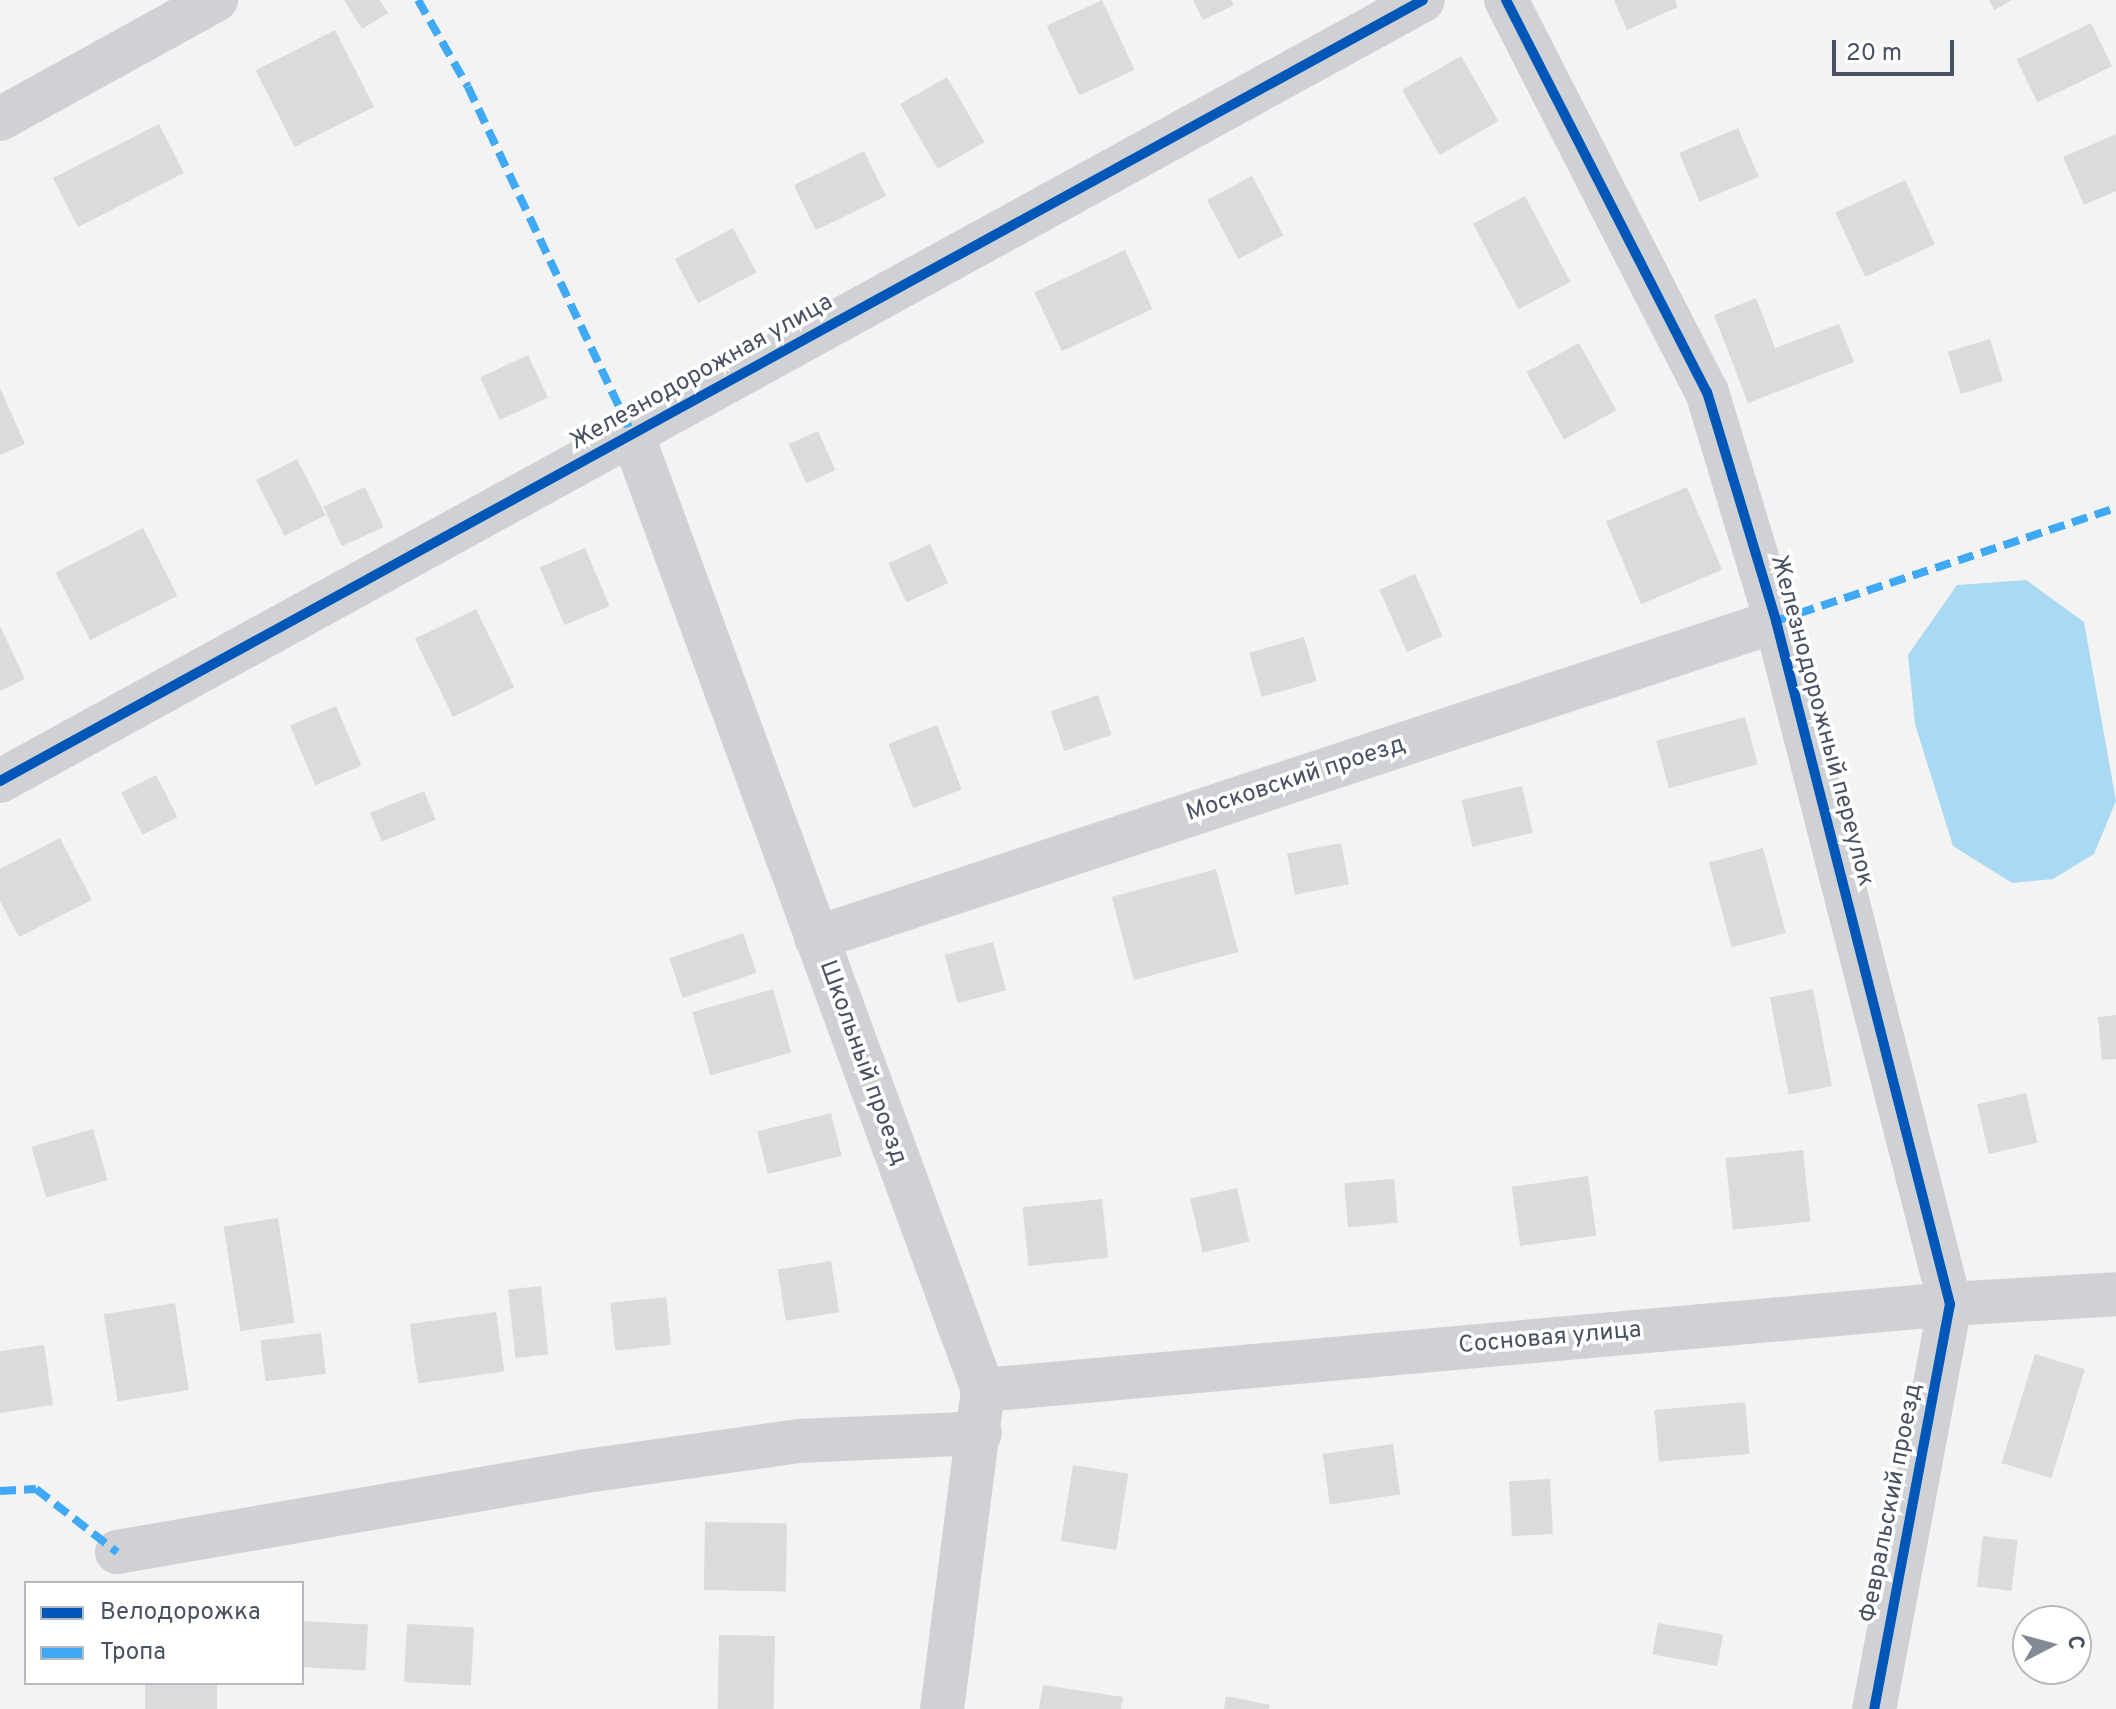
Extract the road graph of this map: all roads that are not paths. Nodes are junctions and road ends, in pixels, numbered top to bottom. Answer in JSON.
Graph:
{"nodes":[{"id":1,"x":216,"y":0,"type":"edge"},
{"id":2,"x":1423,"y":0,"type":"edge"},
{"id":3,"x":1506,"y":0,"type":"edge"},
{"id":4,"x":0,"y":119,"type":"edge"},
{"id":5,"x":632,"y":434,"type":"junction"},
{"id":6,"x":1776,"y":621,"type":"junction"},
{"id":7,"x":0,"y":781,"type":"edge"},
{"id":8,"x":816,"y":938,"type":"junction"},
{"id":9,"x":2116,"y":1294,"type":"edge"},
{"id":10,"x":1950,"y":1304,"type":"junction"},
{"id":11,"x":983,"y":1390,"type":"junction"},
{"id":12,"x":980,"y":1433,"type":"junction"},
{"id":13,"x":117,"y":1552,"type":"dead end"},
{"id":14,"x":942,"y":1709,"type":"edge"},
{"id":15,"x":1874,"y":1709,"type":"edge"}],
"edges":[{"from":1,"to":4,"type":"street"},
{"from":2,"to":5,"type":"street","name":"Железнодорожная улица"},
{"from":3,"to":6,"type":"street","name":"Железнодорожный переулок"},
{"from":5,"to":7,"type":"street","name":"Железнодорожная улица"},
{"from":5,"to":8,"type":"street","name":"Школьный проезд"},
{"from":6,"to":8,"type":"street","name":"Московский проезд"},
{"from":6,"to":10,"type":"street","name":"Железнодорожный переулок"},
{"from":8,"to":11,"type":"street","name":"Школьный проезд"},
{"from":9,"to":10,"type":"street","name":"Сосновая улица"},
{"from":10,"to":11,"type":"street","name":"Сосновая улица"},
{"from":10,"to":15,"type":"street","name":"Февральский проезд"},
{"from":11,"to":12,"type":"street","name":"Школьный проезд"},
{"from":12,"to":13,"type":"street"},
{"from":12,"to":14,"type":"street","name":"Школьный проезд"}]}
